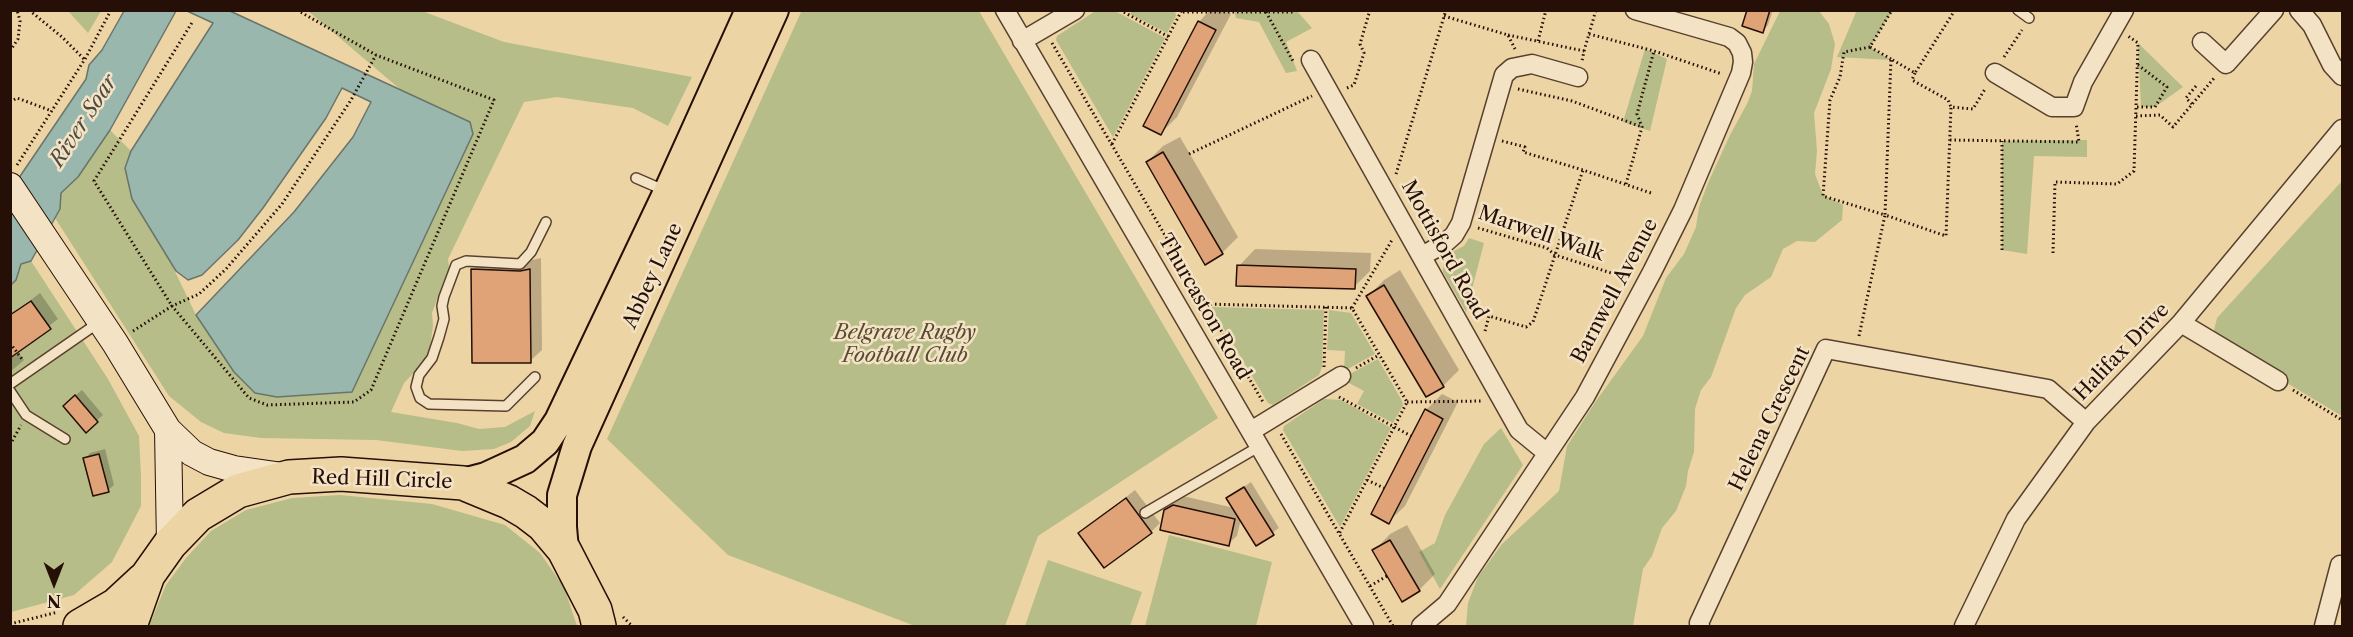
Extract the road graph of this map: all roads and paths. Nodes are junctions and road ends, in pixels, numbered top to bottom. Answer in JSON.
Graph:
{"nodes":[{"id":1,"x":17,"y":10,"type":"edge"},
{"id":2,"x":29,"y":10,"type":"edge"},
{"id":3,"x":111,"y":10,"type":"edge"},
{"id":4,"x":297,"y":10,"type":"edge"},
{"id":5,"x":750,"y":10,"type":"edge"},
{"id":6,"x":774,"y":10,"type":"edge"},
{"id":7,"x":1005,"y":10,"type":"edge"},
{"id":8,"x":1075,"y":10,"type":"edge"},
{"id":9,"x":1120,"y":10,"type":"edge"},
{"id":10,"x":1295,"y":10,"type":"edge"},
{"id":11,"x":1370,"y":10,"type":"edge"},
{"id":12,"x":1446,"y":10,"type":"edge"},
{"id":13,"x":1546,"y":10,"type":"edge"},
{"id":14,"x":1596,"y":10,"type":"edge"},
{"id":15,"x":1635,"y":10,"type":"edge"},
{"id":16,"x":1892,"y":10,"type":"edge"},
{"id":17,"x":1955,"y":10,"type":"edge"},
{"id":18,"x":2018,"y":10,"type":"edge"},
{"id":19,"x":2274,"y":10,"type":"edge"},
{"id":20,"x":2299,"y":10,"type":"edge"},
{"id":21,"x":1182,"y":11,"type":"edge"},
{"id":22,"x":1266,"y":12,"type":"junction"},
{"id":23,"x":1444,"y":16,"type":"junction"},
{"id":24,"x":2029,"y":18,"type":"joint"},
{"id":25,"x":2120,"y":18,"type":"edge"},
{"id":26,"x":193,"y":21,"type":"dead end"},
{"id":27,"x":1045,"y":29,"type":"junction"},
{"id":28,"x":1589,"y":34,"type":"dead end"},
{"id":29,"x":1169,"y":37,"type":"junction"},
{"id":30,"x":1022,"y":41,"type":"junction"},
{"id":31,"x":1538,"y":42,"type":"dead end"},
{"id":32,"x":2202,"y":42,"type":"dead end"},
{"id":33,"x":1870,"y":47,"type":"junction"},
{"id":34,"x":10,"y":51,"type":"edge"},
{"id":35,"x":1584,"y":51,"type":"dead end"},
{"id":36,"x":1654,"y":51,"type":"junction"},
{"id":37,"x":376,"y":55,"type":"junction"},
{"id":38,"x":85,"y":59,"type":"junction"},
{"id":39,"x":1891,"y":59,"type":"junction"},
{"id":40,"x":1311,"y":60,"type":"joint"},
{"id":41,"x":2226,"y":64,"type":"junction"},
{"id":42,"x":1521,"y":65,"type":"junction"},
{"id":43,"x":2138,"y":65,"type":"junction"},
{"id":44,"x":1915,"y":73,"type":"junction"},
{"id":45,"x":1995,"y":74,"type":"junction"},
{"id":46,"x":2343,"y":76,"type":"edge"},
{"id":47,"x":1578,"y":77,"type":"dead end"},
{"id":48,"x":1738,"y":80,"type":"junction"},
{"id":49,"x":1501,"y":86,"type":"junction"},
{"id":50,"x":2196,"y":86,"type":"dead end"},
{"id":51,"x":1329,"y":92,"type":"junction"},
{"id":52,"x":10,"y":102,"type":"edge"},
{"id":53,"x":2192,"y":104,"type":"junction"},
{"id":54,"x":2137,"y":107,"type":"junction"},
{"id":55,"x":1951,"y":108,"type":"junction"},
{"id":56,"x":52,"y":111,"type":"junction"},
{"id":57,"x":2136,"y":116,"type":"junction"},
{"id":58,"x":1641,"y":127,"type":"junction"},
{"id":59,"x":2343,"y":129,"type":"edge"},
{"id":60,"x":1486,"y":136,"type":"junction"},
{"id":61,"x":1950,"y":140,"type":"junction"},
{"id":62,"x":2002,"y":141,"type":"junction"},
{"id":63,"x":2079,"y":142,"type":"dead end"},
{"id":64,"x":1111,"y":145,"type":"junction"},
{"id":65,"x":1189,"y":154,"type":"dead end"},
{"id":66,"x":1583,"y":170,"type":"junction"},
{"id":67,"x":13,"y":176,"type":"edge"},
{"id":68,"x":636,"y":178,"type":"dead end"},
{"id":69,"x":1626,"y":184,"type":"junction"},
{"id":70,"x":1382,"y":185,"type":"junction"},
{"id":71,"x":668,"y":192,"type":"junction"},
{"id":72,"x":1651,"y":193,"type":"dead end"},
{"id":73,"x":1885,"y":215,"type":"junction"},
{"id":74,"x":546,"y":222,"type":"dead end"},
{"id":75,"x":1403,"y":222,"type":"junction"},
{"id":76,"x":1461,"y":223,"type":"junction"},
{"id":77,"x":2002,"y":250,"type":"dead end"},
{"id":78,"x":2053,"y":253,"type":"dead end"},
{"id":79,"x":1555,"y":255,"type":"junction"},
{"id":80,"x":1422,"y":256,"type":"junction"},
{"id":81,"x":1646,"y":284,"type":"junction"},
{"id":82,"x":172,"y":306,"type":"junction"},
{"id":83,"x":1352,"y":308,"type":"dead end"},
{"id":84,"x":100,"y":321,"type":"junction"},
{"id":85,"x":2181,"y":323,"type":"junction"},
{"id":86,"x":10,"y":343,"type":"edge"},
{"id":87,"x":116,"y":343,"type":"junction"},
{"id":88,"x":1475,"y":350,"type":"junction"},
{"id":89,"x":1855,"y":354,"type":"junction"},
{"id":90,"x":1379,"y":355,"type":"dead end"},
{"id":91,"x":30,"y":370,"type":"junction"},
{"id":92,"x":1341,"y":376,"type":"joint"},
{"id":93,"x":535,"y":377,"type":"dead end"},
{"id":94,"x":2278,"y":381,"type":"joint"},
{"id":95,"x":10,"y":384,"type":"edge"},
{"id":96,"x":10,"y":391,"type":"edge"},
{"id":97,"x":1503,"y":401,"type":"junction"},
{"id":98,"x":1407,"y":402,"type":"dead end"},
{"id":99,"x":26,"y":415,"type":"junction"},
{"id":100,"x":1272,"y":419,"type":"junction"},
{"id":101,"x":2343,"y":420,"type":"edge"},
{"id":102,"x":2085,"y":422,"type":"junction"},
{"id":103,"x":168,"y":430,"type":"junction"},
{"id":104,"x":64,"y":439,"type":"dead end"},
{"id":105,"x":1255,"y":439,"type":"junction"},
{"id":106,"x":10,"y":445,"type":"edge"},
{"id":107,"x":1547,"y":453,"type":"junction"},
{"id":108,"x":289,"y":477,"type":"junction"},
{"id":109,"x":1367,"y":480,"type":"dead end"},
{"id":110,"x":463,"y":483,"type":"junction"},
{"id":111,"x":1384,"y":488,"type":"dead end"},
{"id":112,"x":1145,"y":513,"type":"dead end"},
{"id":113,"x":170,"y":544,"type":"junction"},
{"id":114,"x":564,"y":550,"type":"junction"},
{"id":115,"x":2340,"y":566,"type":"dead end"},
{"id":116,"x":148,"y":575,"type":"junction"},
{"id":117,"x":1387,"y":576,"type":"dead end"},
{"id":118,"x":1370,"y":586,"type":"junction"},
{"id":119,"x":73,"y":618,"type":"edge"},
{"id":120,"x":601,"y":621,"type":"edge"},
{"id":121,"x":10,"y":624,"type":"edge"},
{"id":122,"x":129,"y":627,"type":"edge"},
{"id":123,"x":1364,"y":627,"type":"edge"},
{"id":124,"x":1394,"y":627,"type":"edge"},
{"id":125,"x":1421,"y":627,"type":"edge"},
{"id":126,"x":1700,"y":627,"type":"edge"},
{"id":127,"x":1964,"y":627,"type":"edge"},
{"id":128,"x":2324,"y":627,"type":"edge"}],
"edges":[{"from":1,"to":34,"type":"path"},
{"from":2,"to":38,"type":"path"},
{"from":3,"to":38,"type":"path"},
{"from":4,"to":37,"type":"path"},
{"from":5,"to":71,"type":"main road","name":"Abbey Lane"},
{"from":6,"to":114,"type":"main road","name":"Abbey Lane"},
{"from":7,"to":30,"type":"street","name":"Thurcaston Road"},
{"from":8,"to":27,"type":"street"},
{"from":9,"to":29,"type":"path"},
{"from":10,"to":22,"type":"path"},
{"from":11,"to":51,"type":"path"},
{"from":12,"to":23,"type":"path"},
{"from":13,"to":31,"type":"path"},
{"from":14,"to":35,"type":"path"},
{"from":15,"to":48,"type":"street","name":"Barnwell Avenue"},
{"from":16,"to":33,"type":"path"},
{"from":17,"to":44,"type":"path"},
{"from":18,"to":24,"type":"lane"},
{"from":19,"to":41,"type":"street"},
{"from":20,"to":46,"type":"street"},
{"from":21,"to":22,"type":"path"},
{"from":21,"to":29,"type":"path"},
{"from":22,"to":40,"type":"path"},
{"from":23,"to":42,"type":"path"},
{"from":23,"to":70,"type":"path"},
{"from":24,"to":45,"type":"path"},
{"from":25,"to":43,"type":"path"},
{"from":25,"to":45,"type":"street"},
{"from":26,"to":82,"type":"path"},
{"from":27,"to":30,"type":"street"},
{"from":27,"to":64,"type":"path"},
{"from":28,"to":36,"type":"path"},
{"from":29,"to":64,"type":"path"},
{"from":30,"to":105,"type":"street","name":"Thurcaston Road"},
{"from":32,"to":41,"type":"street"},
{"from":33,"to":39,"type":"path"},
{"from":33,"to":73,"type":"path"},
{"from":36,"to":48,"type":"path"},
{"from":36,"to":58,"type":"path"},
{"from":37,"to":82,"type":"path"},
{"from":37,"to":82,"type":"path"},
{"from":38,"to":56,"type":"path"},
{"from":39,"to":44,"type":"path"},
{"from":39,"to":73,"type":"path"},
{"from":40,"to":51,"type":"street","name":"Mottisford Road"},
{"from":41,"to":53,"type":"path"},
{"from":42,"to":47,"type":"street"},
{"from":42,"to":49,"type":"street"},
{"from":43,"to":54,"type":"path"},
{"from":43,"to":54,"type":"path"},
{"from":44,"to":55,"type":"path"},
{"from":45,"to":55,"type":"path"},
{"from":48,"to":81,"type":"street","name":"Barnwell Avenue"},
{"from":49,"to":58,"type":"path"},
{"from":49,"to":60,"type":"street"},
{"from":50,"to":53,"type":"path"},
{"from":51,"to":65,"type":"path"},
{"from":51,"to":70,"type":"street","name":"Mottisford Road"},
{"from":52,"to":56,"type":"path"},
{"from":53,"to":57,"type":"path"},
{"from":54,"to":57,"type":"path"},
{"from":55,"to":61,"type":"path"},
{"from":56,"to":67,"type":"path"},
{"from":57,"to":78,"type":"path"},
{"from":58,"to":69,"type":"path"},
{"from":59,"to":85,"type":"street","name":"Halifax Drive"},
{"from":60,"to":66,"type":"path"},
{"from":60,"to":76,"type":"street"},
{"from":61,"to":62,"type":"path"},
{"from":61,"to":73,"type":"path"},
{"from":62,"to":63,"type":"path"},
{"from":62,"to":77,"type":"path"},
{"from":64,"to":100,"type":"path"},
{"from":66,"to":69,"type":"path"},
{"from":66,"to":79,"type":"path"},
{"from":67,"to":84,"type":"street"},
{"from":68,"to":71,"type":"lane"},
{"from":69,"to":72,"type":"path"},
{"from":70,"to":75,"type":"street","name":"Mottisford Road"},
{"from":71,"to":110,"type":"main road","name":"Abbey Lane"},
{"from":73,"to":89,"type":"path"},
{"from":74,"to":93,"type":"lane"},
{"from":75,"to":80,"type":"street","name":"Mottisford Road"},
{"from":75,"to":83,"type":"path"},
{"from":76,"to":79,"type":"path","name":"Marwell Walk"},
{"from":76,"to":80,"type":"street"},
{"from":79,"to":81,"type":"path","name":"Marwell Walk"},
{"from":79,"to":88,"type":"path"},
{"from":80,"to":88,"type":"street","name":"Mottisford Road"},
{"from":81,"to":107,"type":"street","name":"Barnwell Avenue"},
{"from":82,"to":87,"type":"path"},
{"from":84,"to":87,"type":"street"},
{"from":84,"to":91,"type":"lane"},
{"from":85,"to":94,"type":"street"},
{"from":85,"to":102,"type":"street","name":"Halifax Drive"},
{"from":86,"to":91,"type":"path"},
{"from":87,"to":103,"type":"street"},
{"from":88,"to":97,"type":"street","name":"Mottisford Road"},
{"from":89,"to":102,"type":"street","name":"Helena Crescent"},
{"from":89,"to":126,"type":"street","name":"Helena Crescent"},
{"from":90,"to":92,"type":"path"},
{"from":91,"to":95,"type":"lane"},
{"from":92,"to":100,"type":"street"},
{"from":94,"to":101,"type":"path"},
{"from":96,"to":99,"type":"lane"},
{"from":97,"to":98,"type":"path"},
{"from":97,"to":107,"type":"street","name":"Mottisford Road"},
{"from":99,"to":104,"type":"lane"},
{"from":99,"to":106,"type":"path"},
{"from":100,"to":105,"type":"street"},
{"from":100,"to":118,"type":"path"},
{"from":102,"to":127,"type":"street","name":"Halifax Drive"},
{"from":103,"to":108,"type":"street"},
{"from":103,"to":113,"type":"street"},
{"from":105,"to":112,"type":"lane"},
{"from":105,"to":123,"type":"street","name":"Thurcaston Road"},
{"from":107,"to":125,"type":"street","name":"Barnwell Avenue"},
{"from":108,"to":110,"type":"highway","name":"Red Hill Circle"},
{"from":108,"to":113,"type":"highway","name":"Red Hill Circle"},
{"from":109,"to":111,"type":"path"},
{"from":110,"to":114,"type":"highway","name":"Red Hill Circle"},
{"from":113,"to":116,"type":"highway","name":"Red Hill Circle"},
{"from":114,"to":120,"type":"highway","name":"Red Hill Circle"},
{"from":115,"to":128,"type":"street"},
{"from":116,"to":119,"type":"highway"},
{"from":116,"to":122,"type":"highway","name":"Red Hill Circle"},
{"from":117,"to":118,"type":"path"},
{"from":118,"to":124,"type":"path"},
{"from":119,"to":121,"type":"path"}]}
